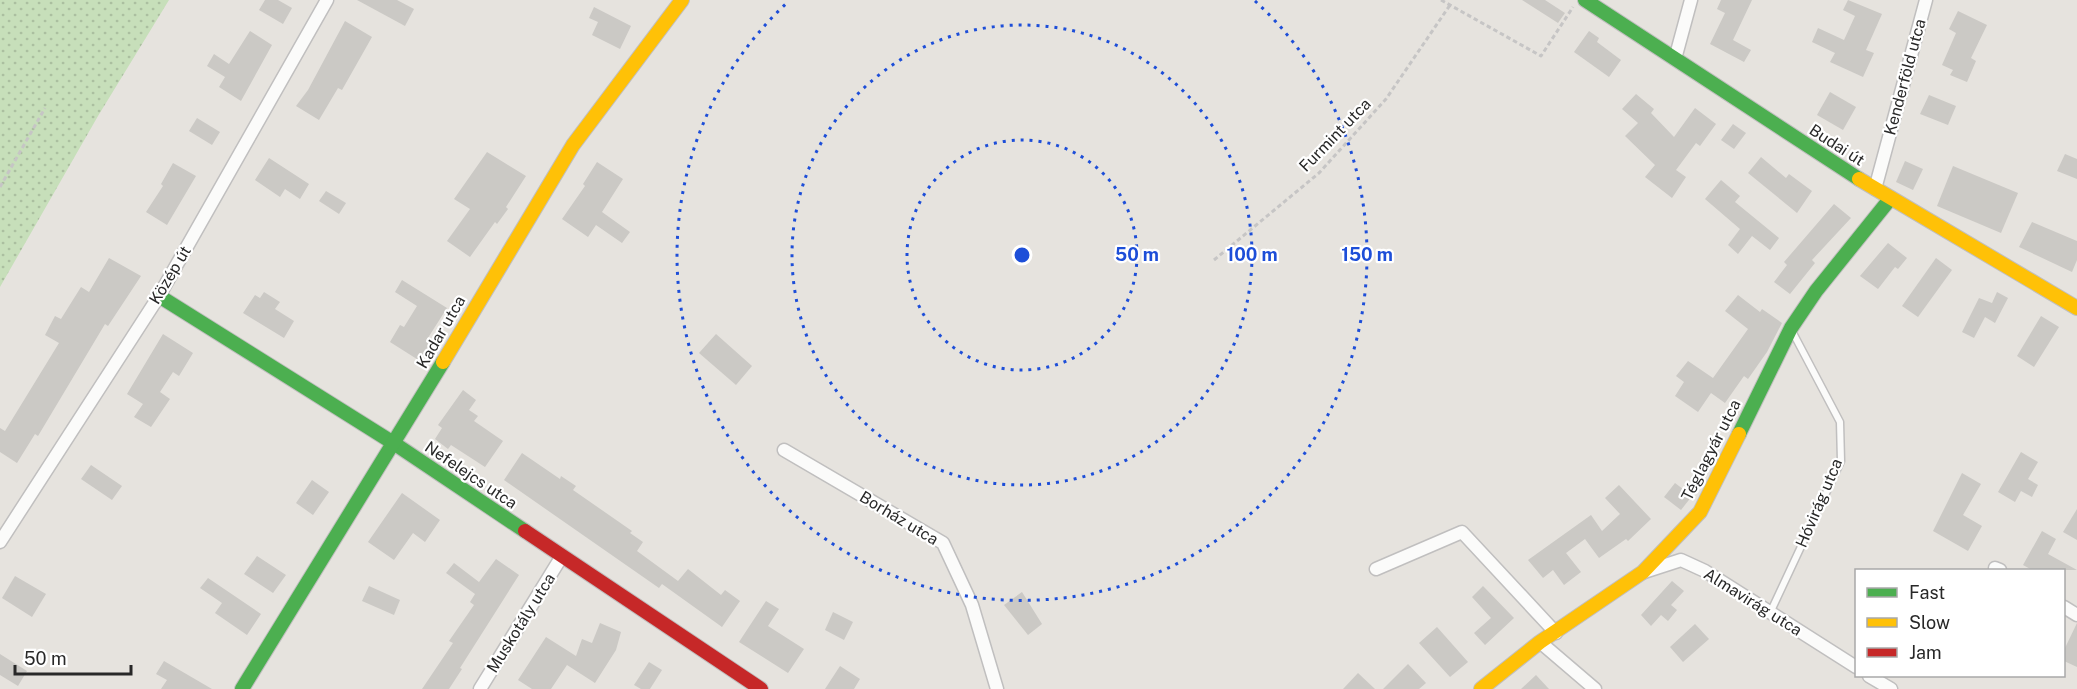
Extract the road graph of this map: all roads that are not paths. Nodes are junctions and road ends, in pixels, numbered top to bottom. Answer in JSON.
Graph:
{"nodes":[{"id":1,"x":327,"y":0,"type":"edge"},
{"id":2,"x":682,"y":0,"type":"edge"},
{"id":3,"x":1585,"y":0,"type":"edge"},
{"id":4,"x":1691,"y":0,"type":"edge"},
{"id":5,"x":1926,"y":0,"type":"edge"},
{"id":6,"x":1675,"y":59,"type":"junction"},
{"id":7,"x":1875,"y":189,"type":"junction"},
{"id":8,"x":1890,"y":199,"type":"junction"},
{"id":9,"x":159,"y":296,"type":"junction"},
{"id":10,"x":2077,"y":308,"type":"edge"},
{"id":11,"x":1791,"y":328,"type":"junction"},
{"id":12,"x":395,"y":444,"type":"junction"},
{"id":13,"x":783,"y":450,"type":"dead end"},
{"id":14,"x":0,"y":542,"type":"edge"},
{"id":15,"x":562,"y":556,"type":"junction"},
{"id":16,"x":1376,"y":569,"type":"dead end"},
{"id":17,"x":1643,"y":572,"type":"junction"},
{"id":18,"x":1770,"y":613,"type":"junction"},
{"id":19,"x":1556,"y":633,"type":"junction"},
{"id":20,"x":1540,"y":642,"type":"junction"},
{"id":21,"x":1855,"y":667,"type":"edge"},
{"id":22,"x":1872,"y":677,"type":"edge"},
{"id":23,"x":242,"y":689,"type":"edge"},
{"id":24,"x":480,"y":689,"type":"edge"},
{"id":25,"x":761,"y":689,"type":"edge"},
{"id":26,"x":997,"y":689,"type":"edge"},
{"id":27,"x":1481,"y":689,"type":"edge"},
{"id":28,"x":1595,"y":689,"type":"edge"},
{"id":29,"x":1891,"y":689,"type":"edge"}],
"edges":[{"from":1,"to":9,"type":"street","name":"Közép út"},
{"from":2,"to":12,"type":"street","name":"Kadar utca"},
{"from":3,"to":6,"type":"street","name":"Budai út"},
{"from":4,"to":6,"type":"street"},
{"from":5,"to":7,"type":"street","name":"Kenderföld utca"},
{"from":6,"to":7,"type":"street","name":"Budai út"},
{"from":7,"to":8,"type":"street","name":"Budai út"},
{"from":8,"to":10,"type":"street","name":"Budai út"},
{"from":8,"to":11,"type":"street","name":"Téglagyár utca"},
{"from":9,"to":12,"type":"street","name":"Nefelejcs utca"},
{"from":9,"to":14,"type":"street","name":"Közép út"},
{"from":11,"to":17,"type":"street","name":"Téglagyár utca"},
{"from":11,"to":18,"type":"lane","name":"Hóvirág utca"},
{"from":12,"to":15,"type":"street","name":"Nefelejcs utca"},
{"from":12,"to":23,"type":"street","name":"Kadar utca"},
{"from":13,"to":26,"type":"street","name":"Borház utca"},
{"from":15,"to":24,"type":"street","name":"Muskotály utca"},
{"from":15,"to":25,"type":"street","name":"Nefelejcs utca"},
{"from":16,"to":19,"type":"street"},
{"from":17,"to":18,"type":"street","name":"Almavirág utca"},
{"from":17,"to":19,"type":"street","name":"Téglagyár utca"},
{"from":18,"to":21,"type":"street","name":"Almavirág utca"},
{"from":19,"to":20,"type":"street","name":"Téglagyár utca"},
{"from":20,"to":27,"type":"street","name":"Téglagyár utca"},
{"from":20,"to":28,"type":"street"},
{"from":22,"to":29,"type":"street"}]}
